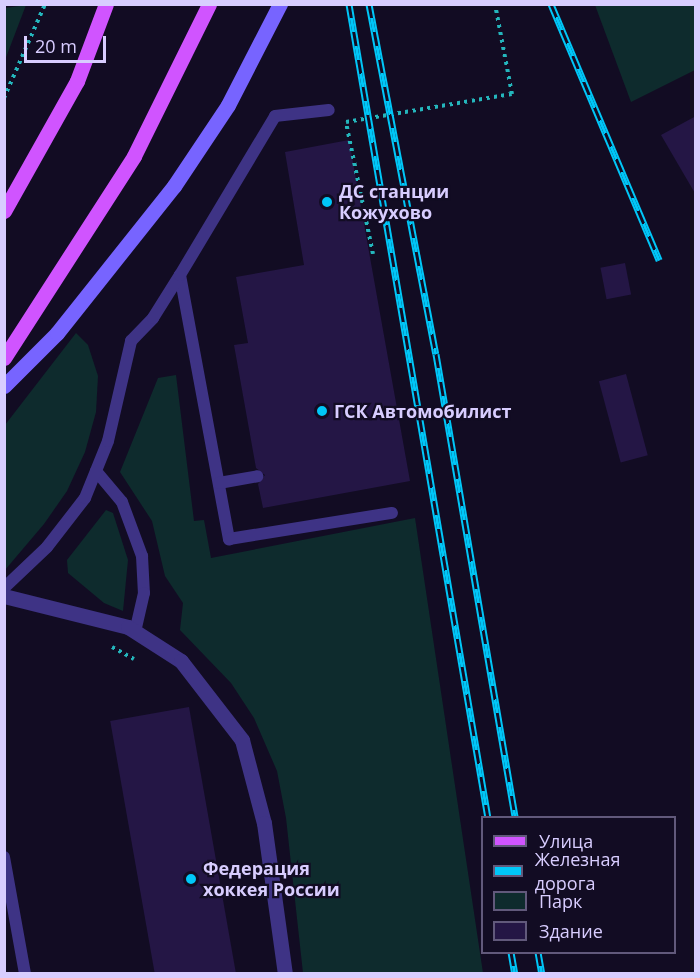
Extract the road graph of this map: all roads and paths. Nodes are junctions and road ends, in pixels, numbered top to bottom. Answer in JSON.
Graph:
{"nodes":[{"id":1,"x":45,"y":4,"type":"edge"},
{"id":2,"x":106,"y":4,"type":"edge"},
{"id":3,"x":209,"y":4,"type":"edge"},
{"id":4,"x":279,"y":4,"type":"edge"},
{"id":5,"x":495,"y":4,"type":"edge"},
{"id":6,"x":4,"y":98,"type":"edge"},
{"id":7,"x":329,"y":110,"type":"dead end"},
{"id":8,"x":4,"y":211,"type":"edge"},
{"id":9,"x":373,"y":254,"type":"dead end"},
{"id":10,"x":180,"y":275,"type":"junction"},
{"id":11,"x":4,"y":358,"type":"edge"},
{"id":12,"x":4,"y":386,"type":"edge"},
{"id":13,"x":96,"y":471,"type":"junction"},
{"id":14,"x":257,"y":476,"type":"dead end"},
{"id":15,"x":219,"y":483,"type":"junction"},
{"id":16,"x":392,"y":513,"type":"dead end"},
{"id":17,"x":4,"y":588,"type":"edge"},
{"id":18,"x":4,"y":596,"type":"edge"},
{"id":19,"x":135,"y":632,"type":"junction"},
{"id":20,"x":100,"y":642,"type":"dead end"},
{"id":21,"x":139,"y":662,"type":"dead end"},
{"id":22,"x":4,"y":857,"type":"edge"},
{"id":23,"x":25,"y":974,"type":"edge"},
{"id":24,"x":285,"y":974,"type":"edge"}],
"edges":[{"from":1,"to":6,"type":"path"},
{"from":2,"to":8,"type":"main road"},
{"from":3,"to":11,"type":"main road"},
{"from":4,"to":12,"type":"main road"},
{"from":5,"to":9,"type":"path"},
{"from":7,"to":10,"type":"lane"},
{"from":10,"to":13,"type":"lane"},
{"from":10,"to":15,"type":"lane"},
{"from":13,"to":17,"type":"lane"},
{"from":13,"to":19,"type":"lane"},
{"from":14,"to":15,"type":"lane"},
{"from":15,"to":16,"type":"lane"},
{"from":18,"to":19,"type":"street"},
{"from":19,"to":24,"type":"street"},
{"from":20,"to":21,"type":"path"},
{"from":22,"to":23,"type":"lane"}]}
